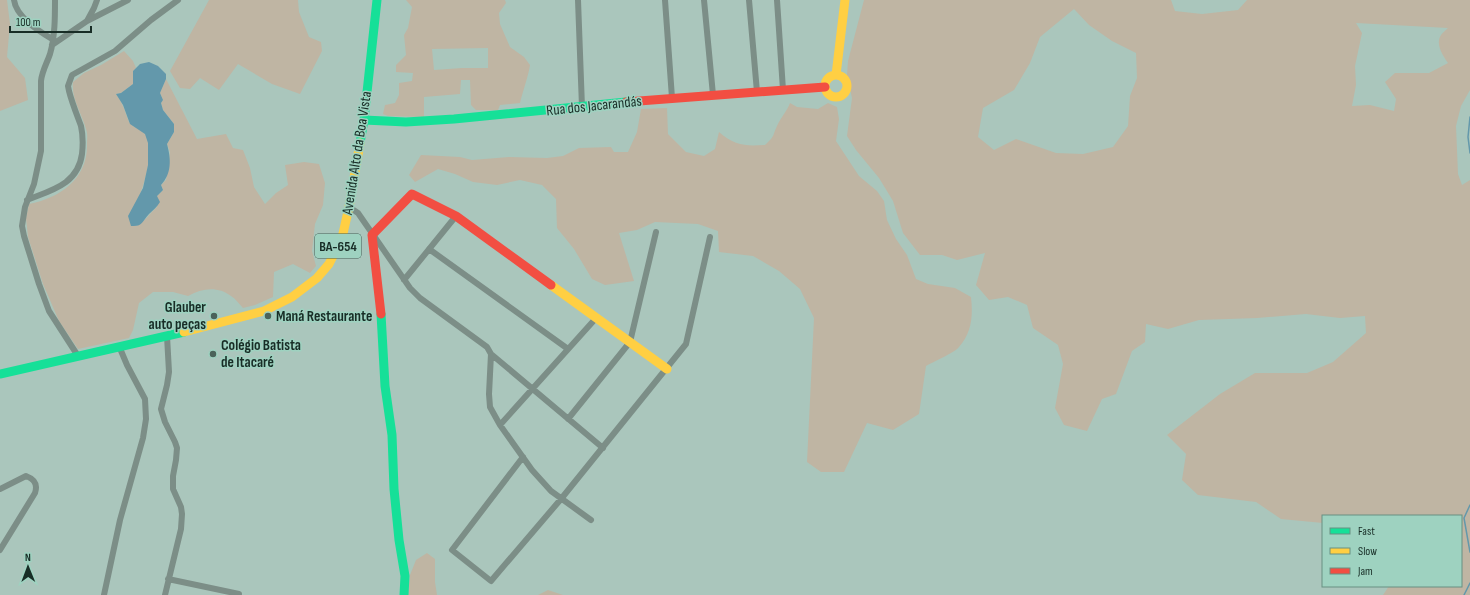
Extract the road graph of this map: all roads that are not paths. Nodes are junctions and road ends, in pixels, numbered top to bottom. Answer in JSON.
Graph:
{"nodes":[{"id":1,"x":14,"y":0,"type":"edge"},
{"id":2,"x":55,"y":0,"type":"edge"},
{"id":3,"x":97,"y":0,"type":"edge"},
{"id":4,"x":128,"y":0,"type":"edge"},
{"id":5,"x":178,"y":0,"type":"edge"},
{"id":6,"x":377,"y":0,"type":"edge"},
{"id":7,"x":578,"y":0,"type":"edge"},
{"id":8,"x":665,"y":0,"type":"edge"},
{"id":9,"x":704,"y":0,"type":"edge"},
{"id":10,"x":749,"y":0,"type":"edge"},
{"id":11,"x":777,"y":0,"type":"edge"},
{"id":12,"x":845,"y":0,"type":"edge"},
{"id":13,"x":87,"y":21,"type":"junction"},
{"id":14,"x":52,"y":42,"type":"junction"},
{"id":15,"x":836,"y":75,"type":"junction"},
{"id":16,"x":825,"y":87,"type":"junction"},
{"id":17,"x":783,"y":90,"type":"junction"},
{"id":18,"x":757,"y":92,"type":"junction"},
{"id":19,"x":714,"y":95,"type":"junction"},
{"id":20,"x":672,"y":98,"type":"junction"},
{"id":21,"x":582,"y":107,"type":"junction"},
{"id":22,"x":364,"y":120,"type":"junction"},
{"id":23,"x":28,"y":200,"type":"junction"},
{"id":24,"x":349,"y":207,"type":"junction"},
{"id":25,"x":456,"y":216,"type":"junction"},
{"id":26,"x":656,"y":232,"type":"dead end"},
{"id":27,"x":372,"y":235,"type":"junction"},
{"id":28,"x":710,"y":237,"type":"dead end"},
{"id":29,"x":429,"y":249,"type":"junction"},
{"id":30,"x":404,"y":280,"type":"junction"},
{"id":31,"x":597,"y":317,"type":"junction"},
{"id":32,"x":167,"y":336,"type":"junction"},
{"id":33,"x":630,"y":342,"type":"junction"},
{"id":34,"x":119,"y":346,"type":"junction"},
{"id":35,"x":568,"y":349,"type":"junction"},
{"id":36,"x":490,"y":354,"type":"junction"},
{"id":37,"x":78,"y":356,"type":"junction"},
{"id":38,"x":667,"y":369,"type":"junction"},
{"id":39,"x":0,"y":374,"type":"edge"},
{"id":40,"x":533,"y":389,"type":"junction"},
{"id":41,"x":568,"y":419,"type":"junction"},
{"id":42,"x":500,"y":425,"type":"junction"},
{"id":43,"x":603,"y":448,"type":"junction"},
{"id":44,"x":523,"y":458,"type":"junction"},
{"id":45,"x":0,"y":489,"type":"edge"},
{"id":46,"x":561,"y":499,"type":"junction"},
{"id":47,"x":591,"y":520,"type":"dead end"},
{"id":48,"x":1,"y":549,"type":"edge"},
{"id":49,"x":168,"y":579,"type":"junction"},
{"id":50,"x":239,"y":594,"type":"edge"},
{"id":51,"x":104,"y":595,"type":"edge"},
{"id":52,"x":165,"y":595,"type":"edge"},
{"id":53,"x":404,"y":595,"type":"edge"}],
"edges":[{"from":1,"to":14,"type":"street"},
{"from":2,"to":14,"type":"street"},
{"from":3,"to":13,"type":"street"},
{"from":4,"to":13,"type":"street"},
{"from":5,"to":23,"type":"street"},
{"from":6,"to":22,"type":"street","name":"Avenida Alto da Boa Vista","number":"BA-654"},
{"from":7,"to":21,"type":"street"},
{"from":8,"to":20,"type":"street"},
{"from":9,"to":19,"type":"street"},
{"from":10,"to":18,"type":"street"},
{"from":11,"to":17,"type":"street"},
{"from":12,"to":15,"type":"street"},
{"from":13,"to":14,"type":"street"},
{"from":14,"to":23,"type":"street"},
{"from":15,"to":16,"type":"street"},
{"from":15,"to":16,"type":"street"},
{"from":16,"to":17,"type":"street","name":"Rua dos Jacarandás"},
{"from":17,"to":18,"type":"street","name":"Rua dos Jacarandás"},
{"from":18,"to":19,"type":"street","name":"Rua dos Jacarandás"},
{"from":19,"to":20,"type":"street","name":"Rua dos Jacarandás"},
{"from":20,"to":21,"type":"street","name":"Rua dos Jacarandás"},
{"from":21,"to":22,"type":"street","name":"Rua dos Jacarandás"},
{"from":22,"to":24,"type":"street","name":"Avenida Alto da Boa Vista","number":"BA-654"},
{"from":23,"to":37,"type":"street"},
{"from":24,"to":27,"type":"street"},
{"from":24,"to":32,"type":"street","name":"Avenida Alto da Boa Vista","number":"BA-654"},
{"from":25,"to":27,"type":"street"},
{"from":25,"to":29,"type":"street"},
{"from":25,"to":31,"type":"street"},
{"from":26,"to":33,"type":"street"},
{"from":27,"to":30,"type":"street"},
{"from":27,"to":53,"type":"street"},
{"from":28,"to":38,"type":"street"},
{"from":29,"to":30,"type":"street"},
{"from":29,"to":35,"type":"street"},
{"from":30,"to":36,"type":"street"},
{"from":31,"to":33,"type":"street"},
{"from":31,"to":35,"type":"street"},
{"from":32,"to":34,"type":"street","name":"Avenida Alto da Boa Vista","number":"BA-654"},
{"from":32,"to":49,"type":"street"},
{"from":33,"to":38,"type":"street"},
{"from":33,"to":41,"type":"street"},
{"from":34,"to":37,"type":"street","number":"BA-654"},
{"from":34,"to":51,"type":"street"},
{"from":35,"to":40,"type":"street"},
{"from":36,"to":40,"type":"street"},
{"from":36,"to":42,"type":"street"},
{"from":37,"to":39,"type":"street","number":"BA-654"},
{"from":38,"to":43,"type":"street"},
{"from":40,"to":41,"type":"street"},
{"from":40,"to":42,"type":"street"},
{"from":41,"to":43,"type":"street"},
{"from":42,"to":44,"type":"street"},
{"from":43,"to":46,"type":"street"},
{"from":44,"to":46,"type":"street"},
{"from":44,"to":46,"type":"street"},
{"from":45,"to":48,"type":"street"},
{"from":46,"to":47,"type":"street"},
{"from":49,"to":50,"type":"street"},
{"from":49,"to":52,"type":"street"}]}
